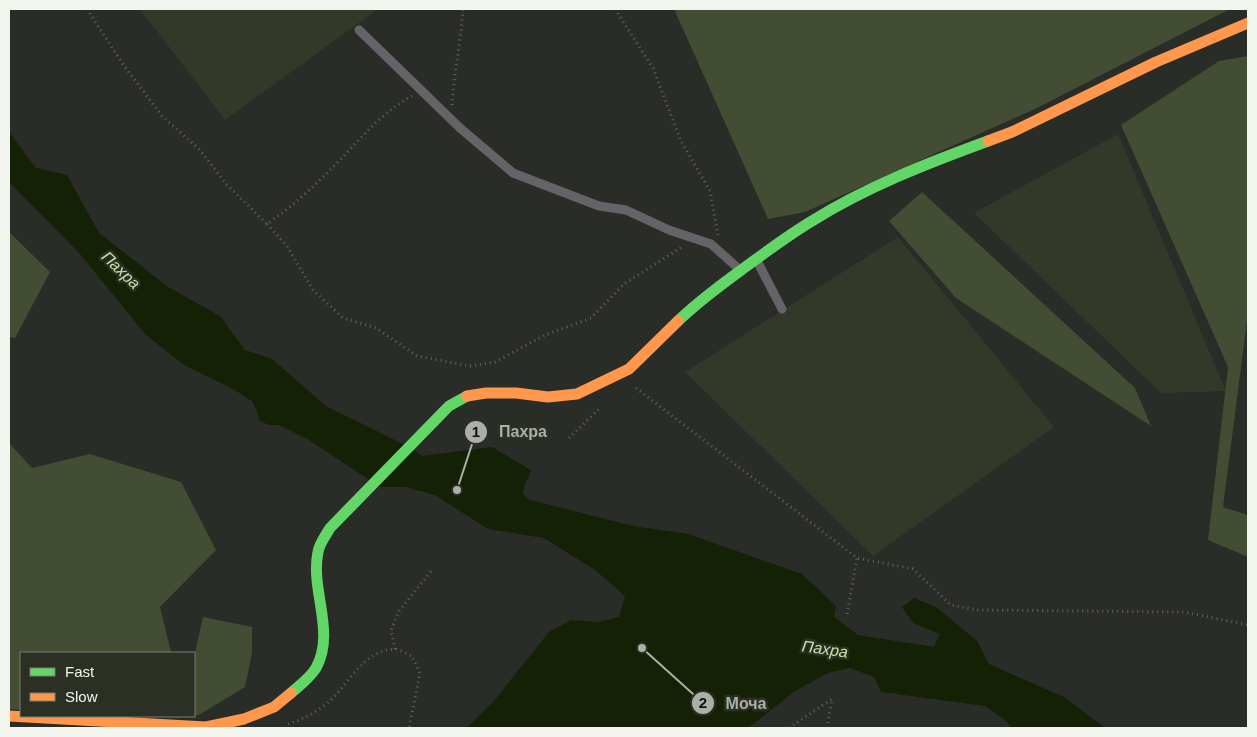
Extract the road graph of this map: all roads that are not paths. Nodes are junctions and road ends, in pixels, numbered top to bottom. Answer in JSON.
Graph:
{"nodes":[{"id":1,"x":1248,"y":23,"type":"edge"},
{"id":2,"x":359,"y":30,"type":"dead end"},
{"id":3,"x":756,"y":259,"type":"junction"},
{"id":4,"x":741,"y":270,"type":"junction"},
{"id":5,"x":782,"y":309,"type":"dead end"},
{"id":6,"x":9,"y":716,"type":"edge"},
{"id":7,"x":88,"y":724,"type":"edge"}],
"edges":[{"from":1,"to":3,"type":"main road"},
{"from":2,"to":4,"type":"lane"},
{"from":3,"to":4,"type":"main road"},
{"from":3,"to":5,"type":"lane"},
{"from":4,"to":7,"type":"main road"},
{"from":6,"to":7,"type":"main road"}]}
